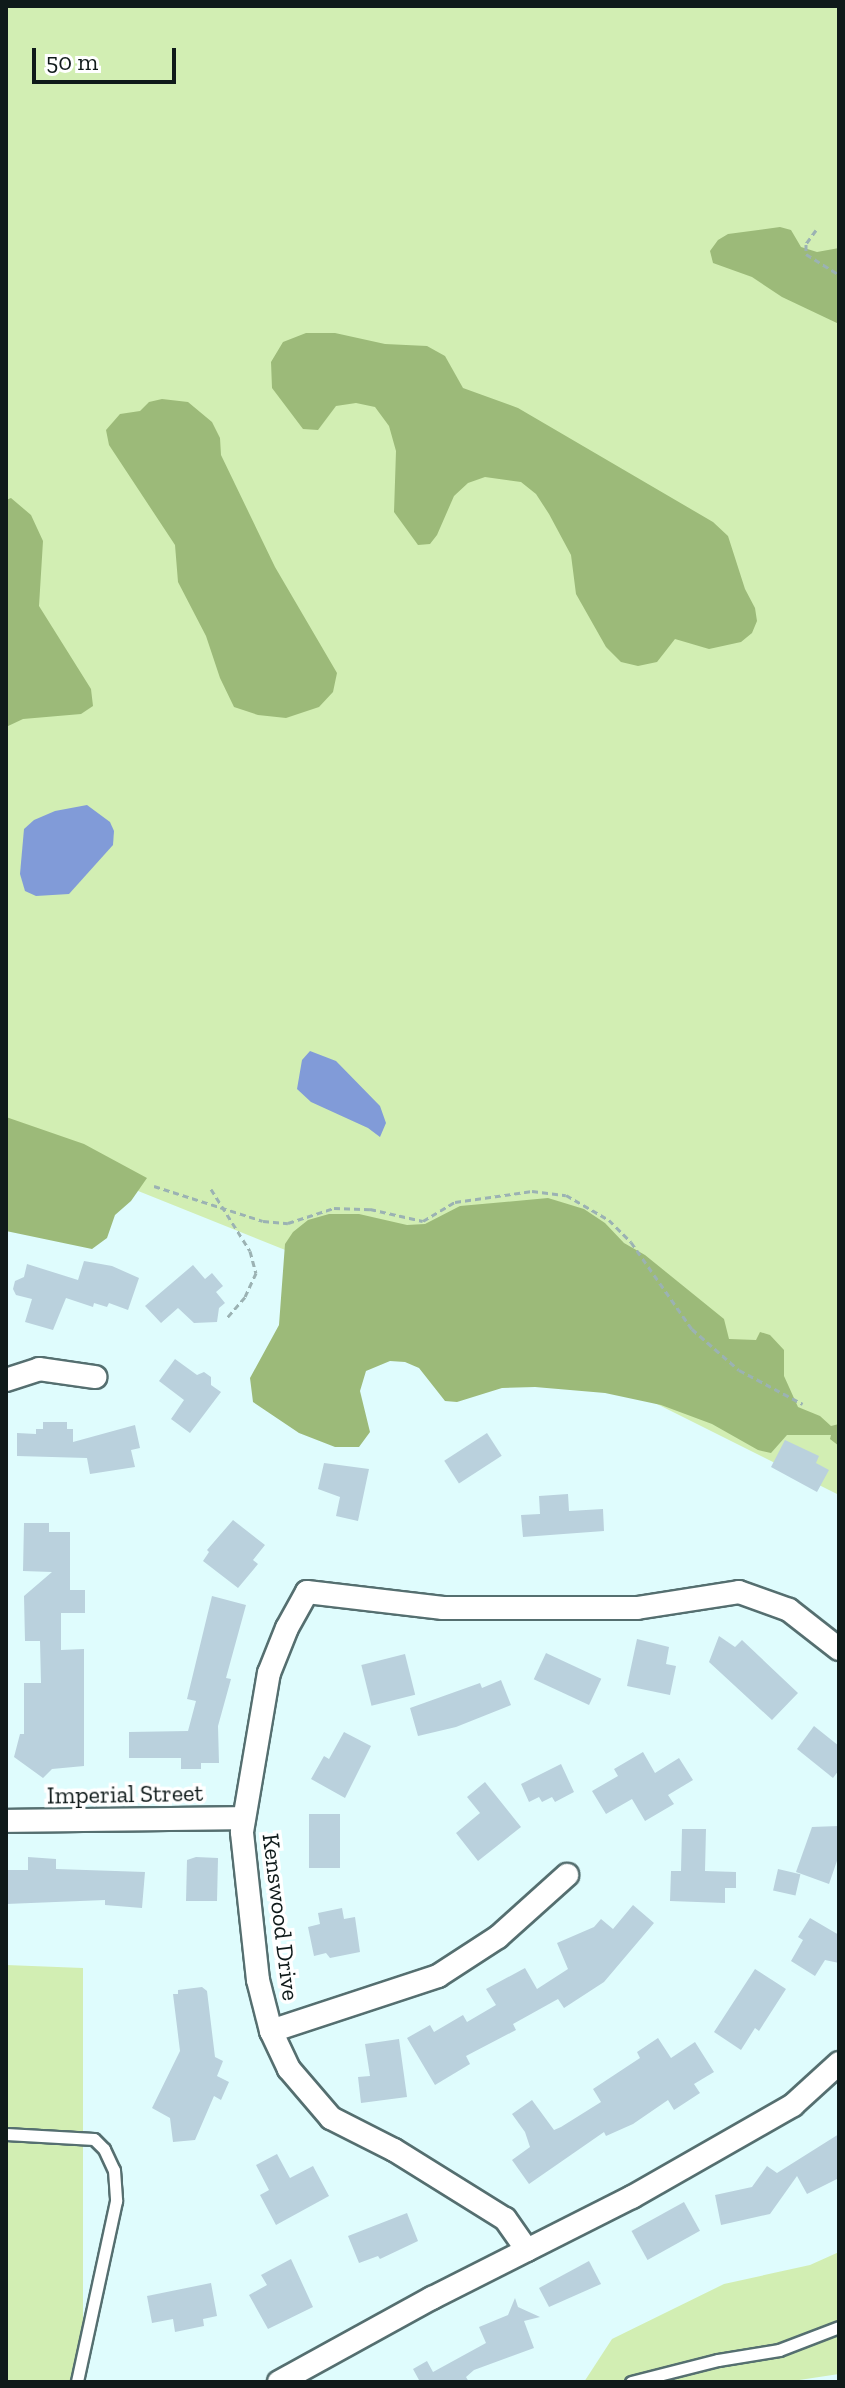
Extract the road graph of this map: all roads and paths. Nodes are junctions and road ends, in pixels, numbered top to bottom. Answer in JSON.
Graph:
{"nodes":[{"id":1,"x":816,"y":230,"type":"dead end"},
{"id":2,"x":839,"y":275,"type":"edge"},
{"id":3,"x":154,"y":1186,"type":"dead end"},
{"id":4,"x":211,"y":1189,"type":"dead end"},
{"id":5,"x":227,"y":1318,"type":"dead end"},
{"id":6,"x":95,"y":1377,"type":"dead end"},
{"id":7,"x":6,"y":1380,"type":"edge"},
{"id":8,"x":803,"y":1404,"type":"dead end"},
{"id":9,"x":839,"y":1649,"type":"edge"},
{"id":10,"x":244,"y":1818,"type":"junction"},
{"id":11,"x":6,"y":1821,"type":"edge"},
{"id":12,"x":567,"y":1875,"type":"dead end"},
{"id":13,"x":271,"y":2031,"type":"junction"},
{"id":14,"x":839,"y":2063,"type":"edge"},
{"id":15,"x":6,"y":2134,"type":"edge"},
{"id":16,"x":527,"y":2250,"type":"junction"},
{"id":17,"x":839,"y":2327,"type":"edge"},
{"id":18,"x":77,"y":2382,"type":"edge"},
{"id":19,"x":279,"y":2382,"type":"edge"},
{"id":20,"x":631,"y":2382,"type":"edge"}],
"edges":[{"from":1,"to":2,"type":"path"},
{"from":3,"to":8,"type":"path"},
{"from":4,"to":5,"type":"path"},
{"from":6,"to":7,"type":"street"},
{"from":9,"to":10,"type":"street","name":"Kenswood Drive"},
{"from":10,"to":11,"type":"street","name":"Imperial Street"},
{"from":10,"to":13,"type":"street","name":"Kenswood Drive"},
{"from":12,"to":13,"type":"street"},
{"from":13,"to":16,"type":"street","name":"Kenswood Drive"},
{"from":14,"to":16,"type":"street"},
{"from":15,"to":18,"type":"lane"},
{"from":16,"to":19,"type":"street"},
{"from":17,"to":20,"type":"lane"}]}
